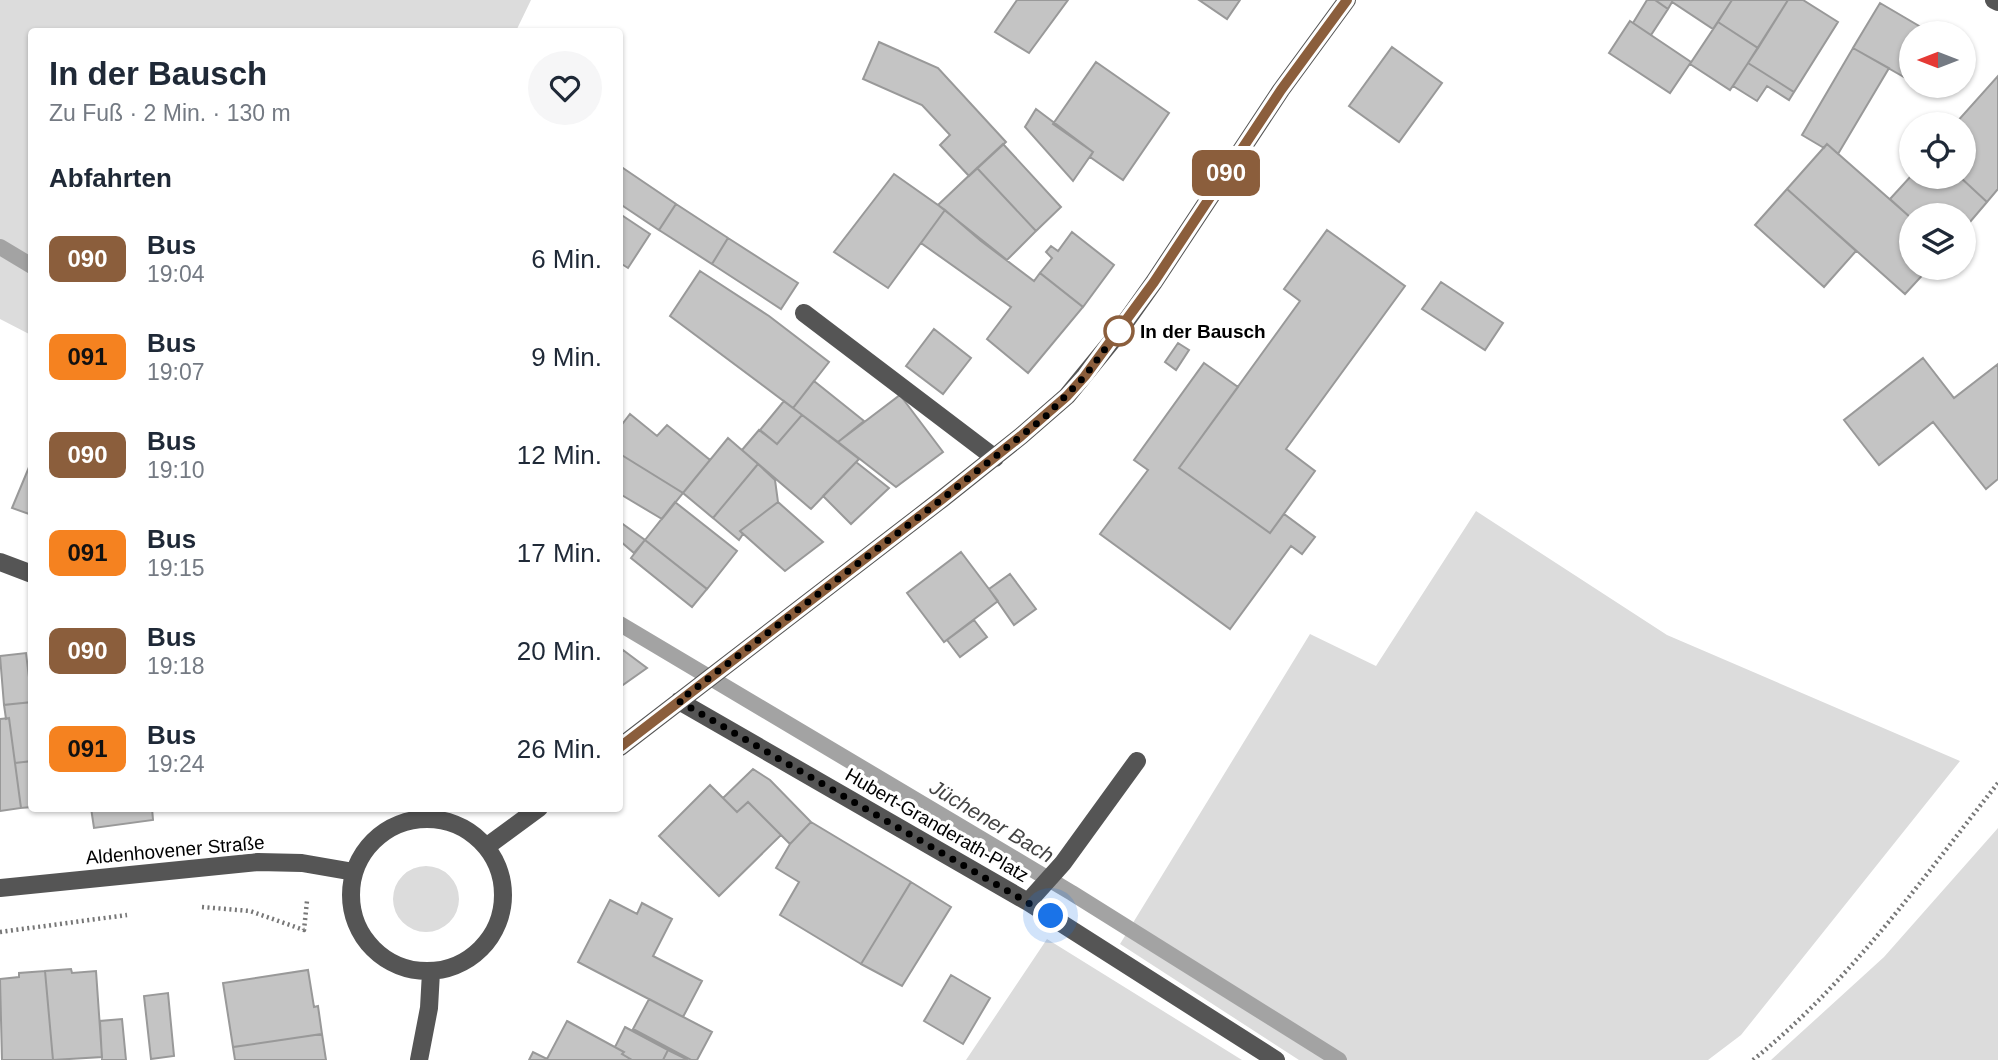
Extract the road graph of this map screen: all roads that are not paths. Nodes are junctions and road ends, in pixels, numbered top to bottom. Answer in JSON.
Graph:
{"nodes":[{"id":1,"x":1347,"y":0,"type":"edge"},
{"id":2,"x":804,"y":313,"type":"dead end"},
{"id":3,"x":995,"y":458,"type":"junction"},
{"id":4,"x":0,"y":562,"type":"edge"},
{"id":5,"x":28,"y":572,"type":"edge"},
{"id":6,"x":683,"y":698,"type":"junction"},
{"id":7,"x":623,"y":745,"type":"edge"},
{"id":8,"x":1137,"y":761,"type":"dead end"},
{"id":9,"x":534,"y":812,"type":"edge"},
{"id":10,"x":486,"y":847,"type":"junction"},
{"id":11,"x":354,"y":872,"type":"junction"},
{"id":12,"x":0,"y":888,"type":"edge"},
{"id":13,"x":1034,"y":896,"type":"junction"},
{"id":14,"x":431,"y":972,"type":"junction"},
{"id":15,"x":419,"y":1060,"type":"edge"},
{"id":16,"x":1276,"y":1060,"type":"edge"}],
"edges":[{"from":1,"to":3,"type":"street"},
{"from":2,"to":3,"type":"street"},
{"from":3,"to":6,"type":"street"},
{"from":4,"to":5,"type":"street"},
{"from":6,"to":7,"type":"street"},
{"from":6,"to":13,"type":"street","name":"Hubert-Granderath-Platz"},
{"from":8,"to":13,"type":"street"},
{"from":9,"to":10,"type":"street"},
{"from":10,"to":11,"type":"street"},
{"from":10,"to":14,"type":"street"},
{"from":11,"to":12,"type":"street","name":"Aldenhovener Straße"},
{"from":11,"to":14,"type":"street"},
{"from":13,"to":16,"type":"street","name":"Hubert-Granderath-Platz"},
{"from":14,"to":15,"type":"street"}]}
